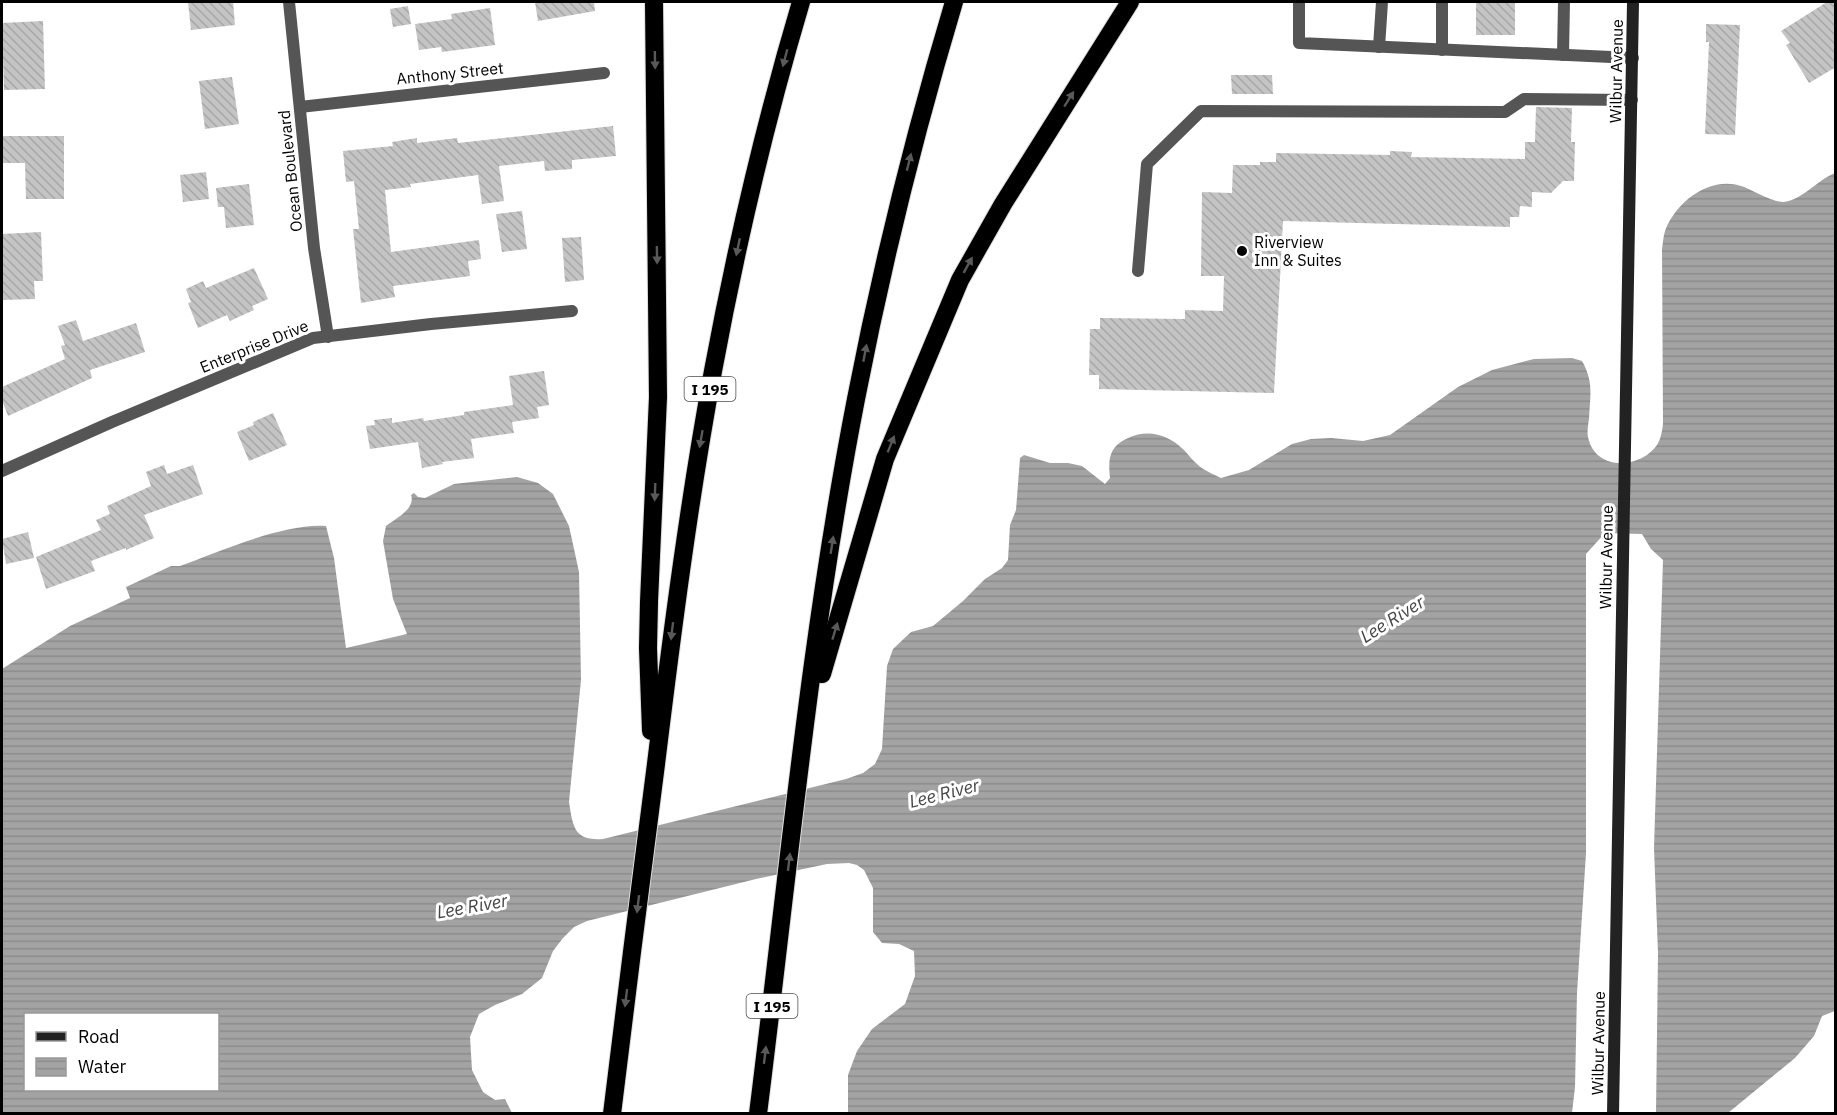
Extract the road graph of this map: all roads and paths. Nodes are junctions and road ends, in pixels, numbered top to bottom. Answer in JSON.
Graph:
{"nodes":[{"id":1,"x":289,"y":2,"type":"edge"},
{"id":2,"x":654,"y":2,"type":"edge"},
{"id":3,"x":801,"y":2,"type":"edge"},
{"id":4,"x":954,"y":2,"type":"edge"},
{"id":5,"x":1130,"y":2,"type":"edge"},
{"id":6,"x":1299,"y":2,"type":"edge"},
{"id":7,"x":1382,"y":2,"type":"edge"},
{"id":8,"x":1442,"y":2,"type":"edge"},
{"id":9,"x":1564,"y":2,"type":"edge"},
{"id":10,"x":1633,"y":2,"type":"edge"},
{"id":11,"x":1379,"y":47,"type":"junction"},
{"id":12,"x":1442,"y":50,"type":"junction"},
{"id":13,"x":1563,"y":55,"type":"junction"},
{"id":14,"x":1633,"y":58,"type":"junction"},
{"id":15,"x":604,"y":74,"type":"dead end"},
{"id":16,"x":1632,"y":100,"type":"junction"},
{"id":17,"x":300,"y":107,"type":"junction"},
{"id":18,"x":1138,"y":271,"type":"dead end"},
{"id":19,"x":572,"y":311,"type":"dead end"},
{"id":20,"x":328,"y":337,"type":"junction"},
{"id":21,"x":2,"y":471,"type":"edge"},
{"id":22,"x":806,"y":727,"type":"junction"},
{"id":23,"x":653,"y":783,"type":"junction"},
{"id":24,"x":612,"y":1113,"type":"edge"},
{"id":25,"x":758,"y":1113,"type":"edge"},
{"id":26,"x":1613,"y":1113,"type":"edge"}],
"edges":[{"from":1,"to":17,"type":"street","name":"Ocean Boulevard"},
{"from":2,"to":23,"type":"highway","one_way":true},
{"from":3,"to":23,"type":"highway","number":"I 195","one_way":true},
{"from":22,"to":4,"type":"highway","number":"I 195","one_way":true},
{"from":22,"to":5,"type":"highway","one_way":true},
{"from":6,"to":11,"type":"street"},
{"from":7,"to":11,"type":"street"},
{"from":8,"to":12,"type":"street"},
{"from":9,"to":13,"type":"street"},
{"from":10,"to":14,"type":"main road","name":"Wilbur Avenue"},
{"from":11,"to":12,"type":"street"},
{"from":12,"to":13,"type":"street"},
{"from":13,"to":14,"type":"street"},
{"from":14,"to":16,"type":"main road","name":"Wilbur Avenue"},
{"from":15,"to":17,"type":"street","name":"Anthony Street"},
{"from":16,"to":18,"type":"street"},
{"from":16,"to":26,"type":"main road","name":"Wilbur Avenue"},
{"from":17,"to":20,"type":"street","name":"Ocean Boulevard"},
{"from":19,"to":20,"type":"street","name":"Enterprise Drive"},
{"from":20,"to":21,"type":"street","name":"Enterprise Drive"},
{"from":25,"to":22,"type":"highway","number":"I 195","one_way":true},
{"from":23,"to":24,"type":"highway","number":"I 195","one_way":true}]}
